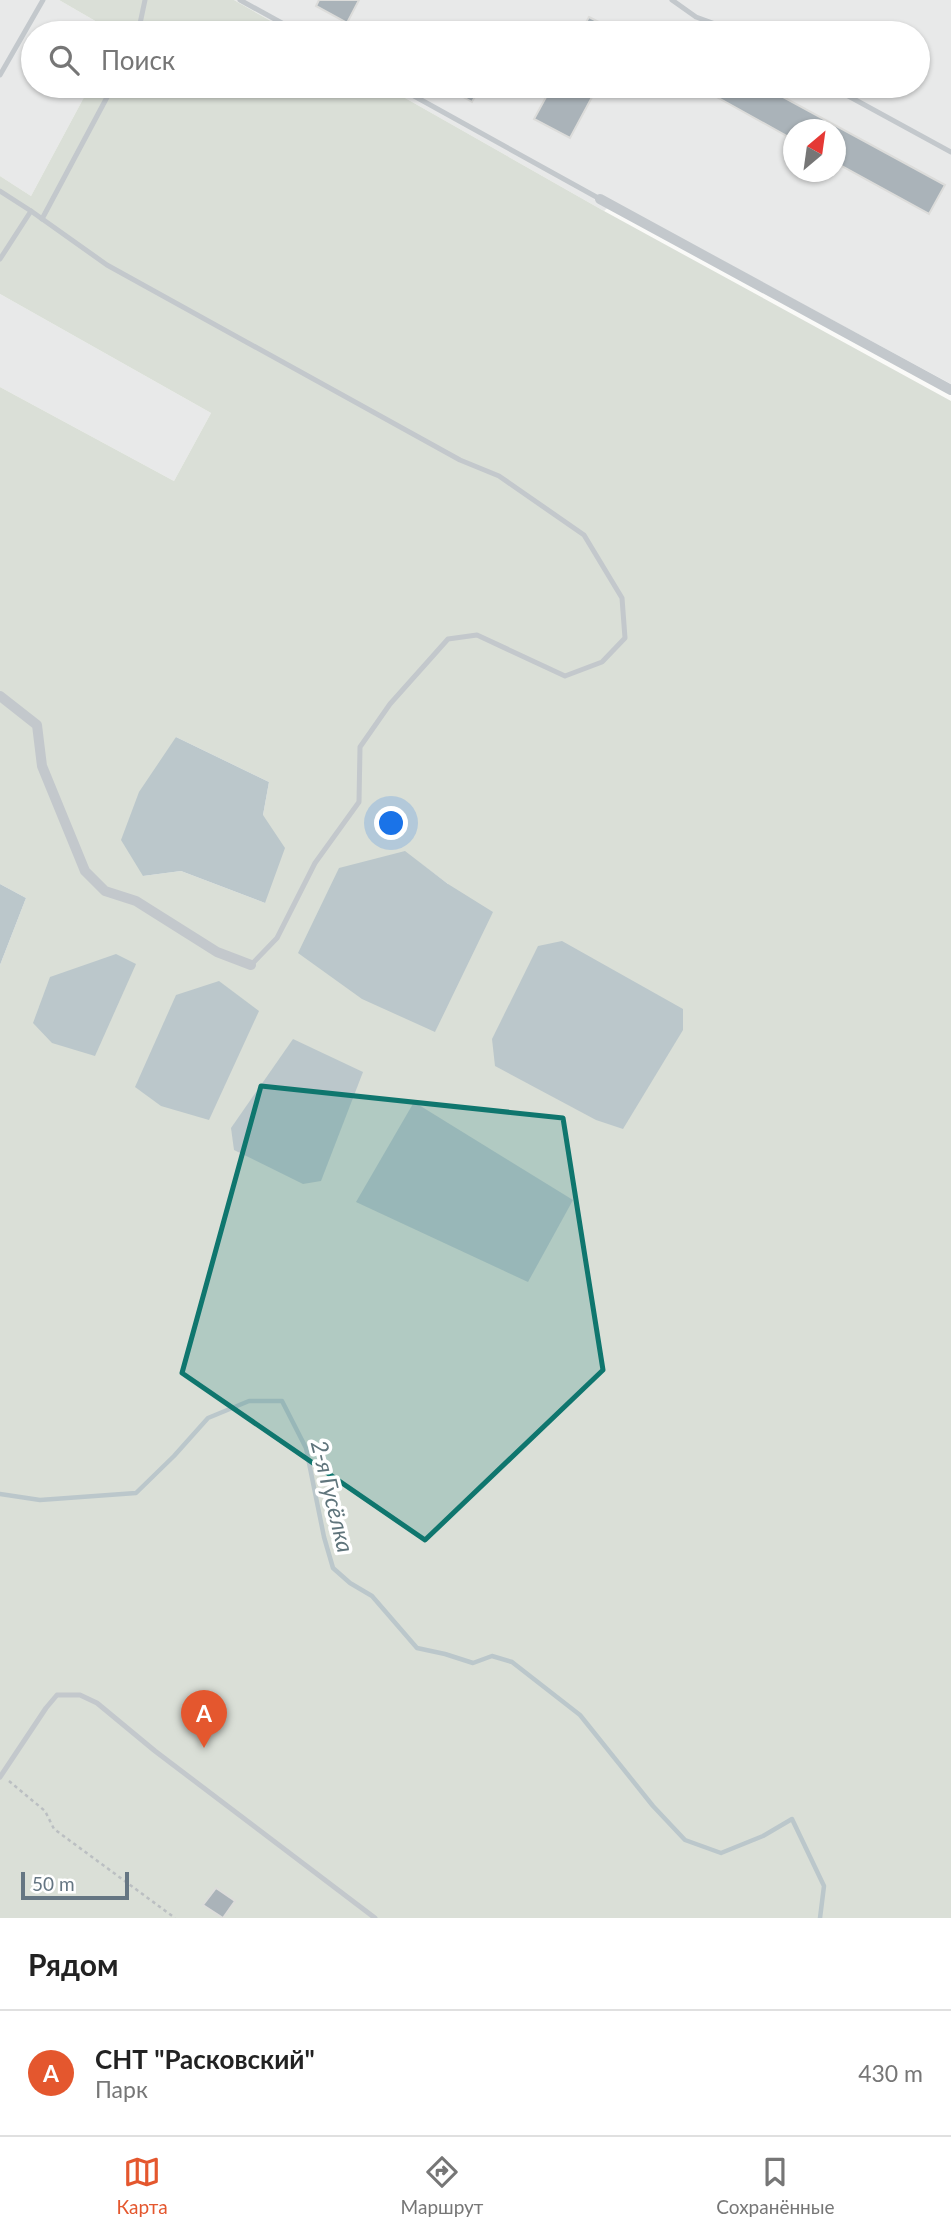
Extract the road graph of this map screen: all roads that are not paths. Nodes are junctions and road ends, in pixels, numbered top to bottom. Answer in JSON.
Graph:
{"nodes":[{"id":1,"x":43,"y":0,"type":"edge"},
{"id":2,"x":145,"y":0,"type":"edge"},
{"id":3,"x":240,"y":0,"type":"edge"},
{"id":4,"x":672,"y":0,"type":"edge"},
{"id":5,"x":31,"y":21,"type":"edge"},
{"id":6,"x":141,"y":21,"type":"edge"},
{"id":7,"x":278,"y":21,"type":"edge"},
{"id":8,"x":707,"y":21,"type":"edge"},
{"id":9,"x":21,"y":38,"type":"edge"},
{"id":10,"x":0,"y":75,"type":"edge"},
{"id":11,"x":107,"y":98,"type":"edge"},
{"id":12,"x":418,"y":98,"type":"edge"},
{"id":13,"x":852,"y":98,"type":"edge"},
{"id":14,"x":951,"y":152,"type":"edge"},
{"id":15,"x":0,"y":191,"type":"edge"},
{"id":16,"x":600,"y":199,"type":"joint"},
{"id":17,"x":31,"y":211,"type":"junction"},
{"id":18,"x":42,"y":219,"type":"junction"},
{"id":19,"x":0,"y":259,"type":"edge"},
{"id":20,"x":951,"y":390,"type":"edge"},
{"id":21,"x":0,"y":696,"type":"edge"},
{"id":22,"x":251,"y":965,"type":"joint"},
{"id":23,"x":1,"y":1776,"type":"edge"},
{"id":24,"x":374,"y":1918,"type":"edge"}],
"edges":[{"from":1,"to":5,"type":"lane"},
{"from":2,"to":6,"type":"lane"},
{"from":3,"to":7,"type":"lane"},
{"from":4,"to":8,"type":"lane"},
{"from":9,"to":10,"type":"lane"},
{"from":11,"to":18,"type":"lane"},
{"from":12,"to":16,"type":"lane"},
{"from":13,"to":14,"type":"lane"},
{"from":15,"to":17,"type":"lane"},
{"from":16,"to":20,"type":"street"},
{"from":17,"to":18,"type":"lane"},
{"from":17,"to":19,"type":"lane"},
{"from":18,"to":22,"type":"lane"},
{"from":21,"to":22,"type":"street"},
{"from":23,"to":24,"type":"lane"}]}
